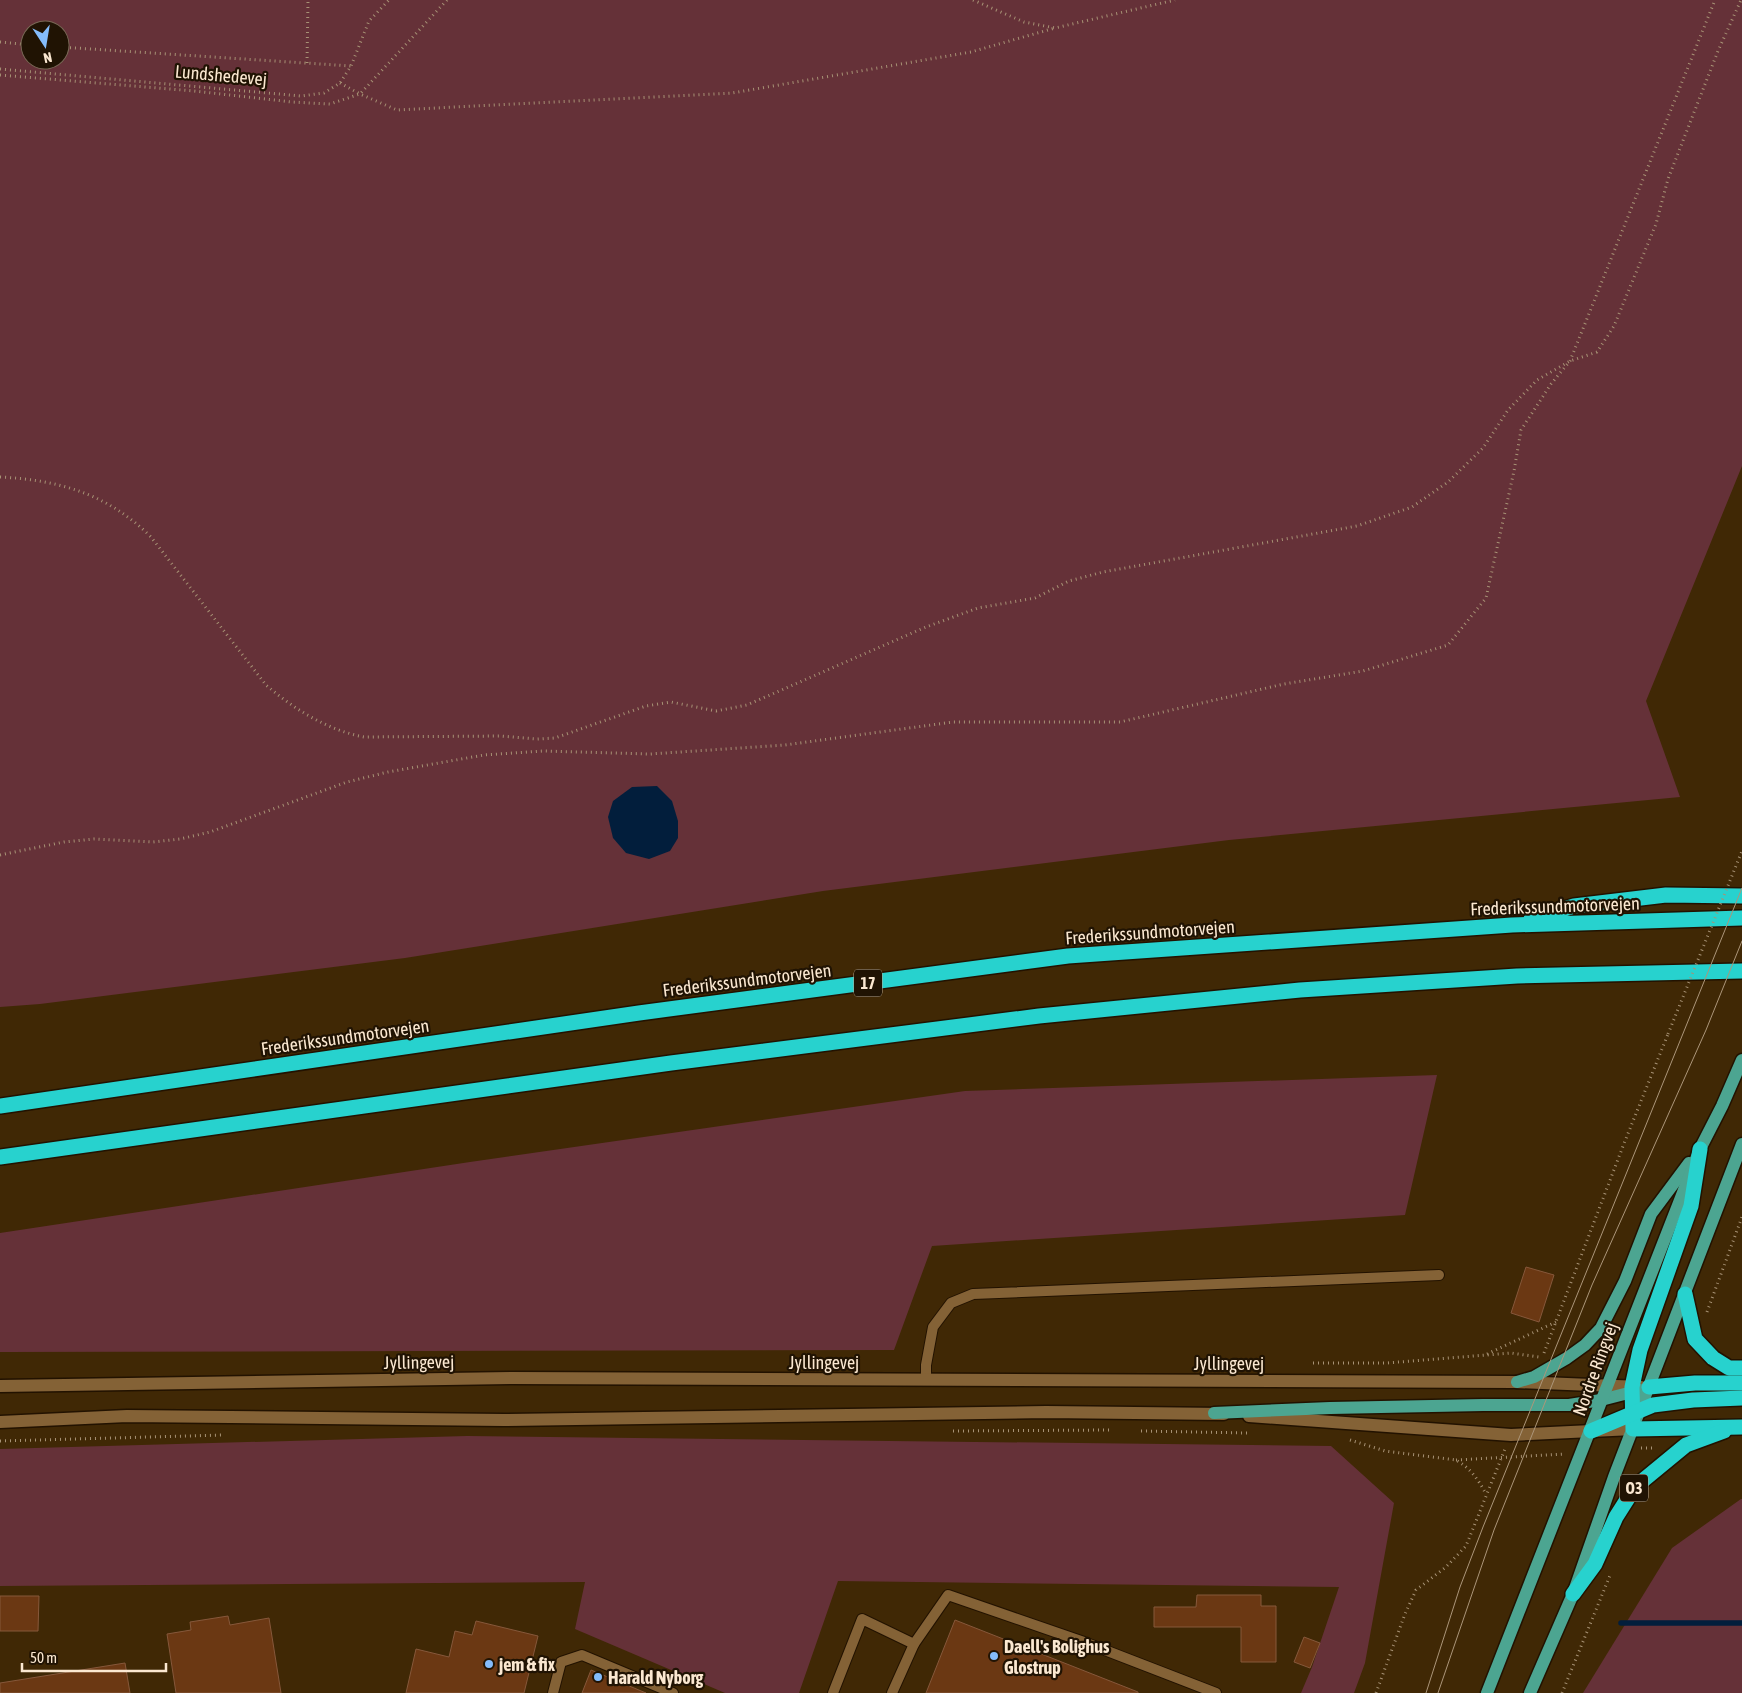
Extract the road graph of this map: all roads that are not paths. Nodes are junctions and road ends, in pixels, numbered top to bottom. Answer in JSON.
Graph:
{"nodes":[{"id":1,"x":1742,"y":896,"type":"edge"},
{"id":2,"x":1742,"y":918,"type":"edge"},
{"id":3,"x":1512,"y":925,"type":"junction"},
{"id":4,"x":1742,"y":971,"type":"edge"},
{"id":5,"x":1742,"y":1060,"type":"edge"},
{"id":6,"x":0,"y":1106,"type":"edge"},
{"id":7,"x":1742,"y":1144,"type":"edge"},
{"id":8,"x":1700,"y":1149,"type":"junction"},
{"id":9,"x":0,"y":1157,"type":"edge"},
{"id":10,"x":1439,"y":1275,"type":"dead end"},
{"id":11,"x":1685,"y":1294,"type":"junction"},
{"id":12,"x":1742,"y":1368,"type":"edge"},
{"id":13,"x":926,"y":1380,"type":"junction"},
{"id":14,"x":1517,"y":1382,"type":"junction"},
{"id":15,"x":1742,"y":1383,"type":"edge"},
{"id":16,"x":0,"y":1386,"type":"edge"},
{"id":17,"x":1606,"y":1387,"type":"junction"},
{"id":18,"x":1649,"y":1387,"type":"junction"},
{"id":19,"x":1632,"y":1390,"type":"junction"},
{"id":20,"x":1742,"y":1398,"type":"edge"},
{"id":21,"x":1602,"y":1400,"type":"junction"},
{"id":22,"x":1636,"y":1411,"type":"junction"},
{"id":23,"x":1214,"y":1413,"type":"junction"},
{"id":24,"x":0,"y":1422,"type":"edge"},
{"id":25,"x":1740,"y":1427,"type":"edge"},
{"id":26,"x":1633,"y":1429,"type":"junction"},
{"id":27,"x":1591,"y":1431,"type":"junction"},
{"id":28,"x":1573,"y":1594,"type":"junction"},
{"id":29,"x":914,"y":1644,"type":"junction"},
{"id":30,"x":553,"y":1693,"type":"edge"},
{"id":31,"x":673,"y":1693,"type":"edge"},
{"id":32,"x":833,"y":1693,"type":"edge"},
{"id":33,"x":892,"y":1693,"type":"edge"},
{"id":34,"x":1216,"y":1693,"type":"edge"},
{"id":35,"x":1487,"y":1693,"type":"edge"},
{"id":36,"x":1530,"y":1693,"type":"edge"}],
"edges":[{"from":1,"to":3,"type":"highway"},
{"from":2,"to":3,"type":"highway","name":"Frederikssundmotorvejen","number":"17"},
{"from":3,"to":6,"type":"highway","name":"Frederikssundmotorvejen","number":"17"},
{"from":4,"to":9,"type":"highway"},
{"from":5,"to":8,"type":"main road","name":"Nordre Ringvej"},
{"from":7,"to":11,"type":"main road"},
{"from":8,"to":14,"type":"main road"},
{"from":8,"to":17,"type":"main road","name":"Nordre Ringvej"},
{"from":8,"to":19,"type":"highway"},
{"from":10,"to":13,"type":"lane"},
{"from":11,"to":12,"type":"highway"},
{"from":11,"to":18,"type":"main road"},
{"from":13,"to":14,"type":"street","name":"Jyllingevej"},
{"from":13,"to":16,"type":"street","name":"Jyllingevej"},
{"from":14,"to":17,"type":"street","name":"Jyllingevej"},
{"from":15,"to":18,"type":"highway"},
{"from":17,"to":19,"type":"street","name":"Jyllingevej"},
{"from":17,"to":21,"type":"main road","name":"Nordre Ringvej"},
{"from":18,"to":19,"type":"main road"},
{"from":18,"to":22,"type":"main road"},
{"from":19,"to":21,"type":"main road"},
{"from":19,"to":22,"type":"highway"},
{"from":20,"to":22,"type":"highway"},
{"from":21,"to":23,"type":"main road"},
{"from":21,"to":27,"type":"main road","name":"Nordre Ringvej"},
{"from":22,"to":26,"type":"highway"},
{"from":22,"to":27,"type":"highway"},
{"from":23,"to":24,"type":"street"},
{"from":23,"to":27,"type":"street"},
{"from":25,"to":26,"type":"highway"},
{"from":25,"to":28,"type":"highway","number":"O3"},
{"from":26,"to":27,"type":"street"},
{"from":26,"to":28,"type":"main road","number":"O3"},
{"from":27,"to":35,"type":"main road","name":"Nordre Ringvej"},
{"from":28,"to":36,"type":"main road","number":"O3"},
{"from":29,"to":32,"type":"lane"},
{"from":29,"to":33,"type":"lane"},
{"from":29,"to":34,"type":"lane"},
{"from":30,"to":31,"type":"lane"}]}
